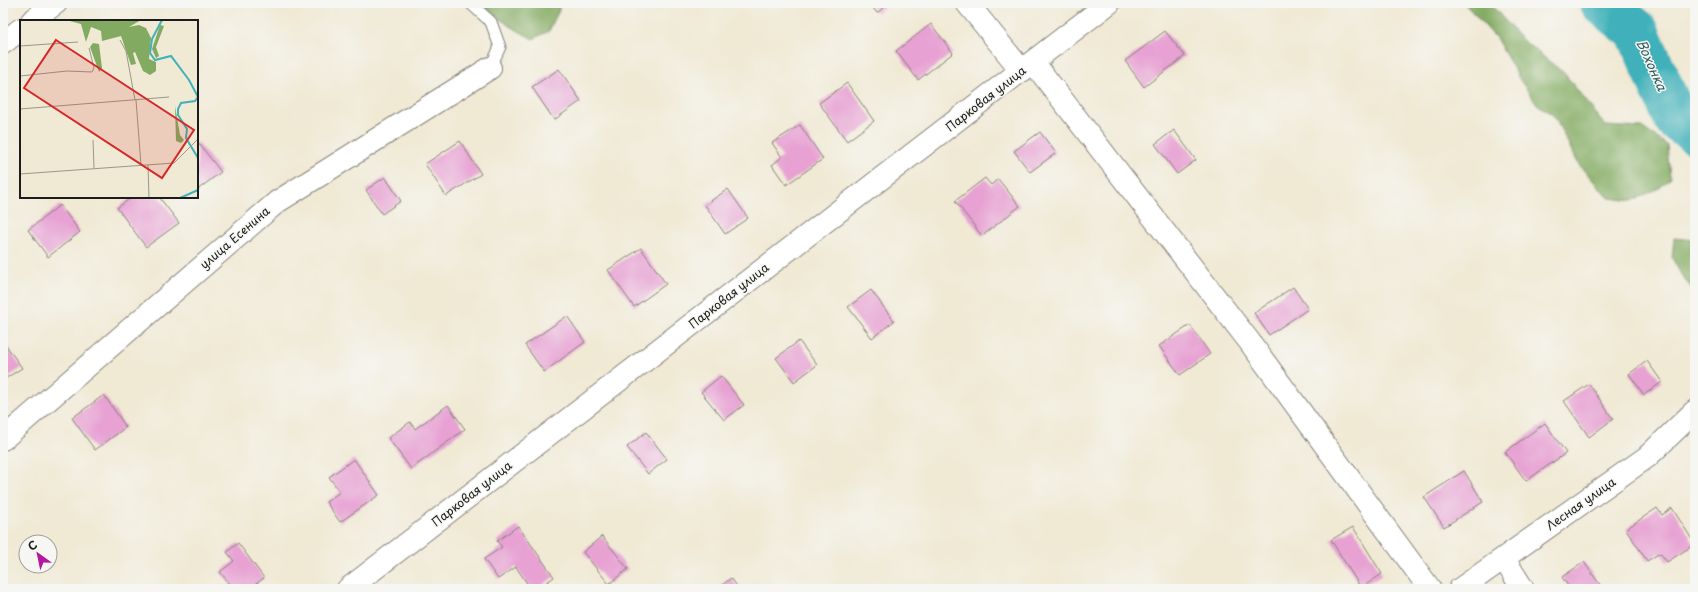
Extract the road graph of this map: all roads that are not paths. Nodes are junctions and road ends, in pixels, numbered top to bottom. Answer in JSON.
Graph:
{"nodes":[{"id":1,"x":56,"y":3,"type":"edge"},
{"id":2,"x":470,"y":3,"type":"edge"},
{"id":3,"x":968,"y":3,"type":"edge"},
{"id":4,"x":1109,"y":3,"type":"edge"},
{"id":5,"x":33,"y":20,"type":"edge"},
{"id":6,"x":20,"y":30,"type":"edge"},
{"id":7,"x":3,"y":43,"type":"edge"},
{"id":8,"x":1028,"y":67,"type":"junction"},
{"id":9,"x":490,"y":68,"type":"joint"},
{"id":10,"x":1695,"y":411,"type":"edge"},
{"id":11,"x":3,"y":439,"type":"edge"},
{"id":12,"x":1504,"y":559,"type":"junction"},
{"id":13,"x":348,"y":589,"type":"edge"},
{"id":14,"x":1430,"y":589,"type":"edge"},
{"id":15,"x":1460,"y":589,"type":"edge"},
{"id":16,"x":1523,"y":589,"type":"edge"}],
"edges":[{"from":1,"to":5,"type":"street"},
{"from":2,"to":9,"type":"lane"},
{"from":3,"to":8,"type":"street"},
{"from":4,"to":8,"type":"street","name":"Парковая улица"},
{"from":6,"to":7,"type":"street"},
{"from":8,"to":13,"type":"street","name":"Парковая улица"},
{"from":8,"to":14,"type":"street"},
{"from":9,"to":11,"type":"street","name":"улица Есенина"},
{"from":10,"to":12,"type":"street","name":"Лесная улица"},
{"from":12,"to":15,"type":"street","name":"Лесная улица"},
{"from":12,"to":16,"type":"street"}]}
